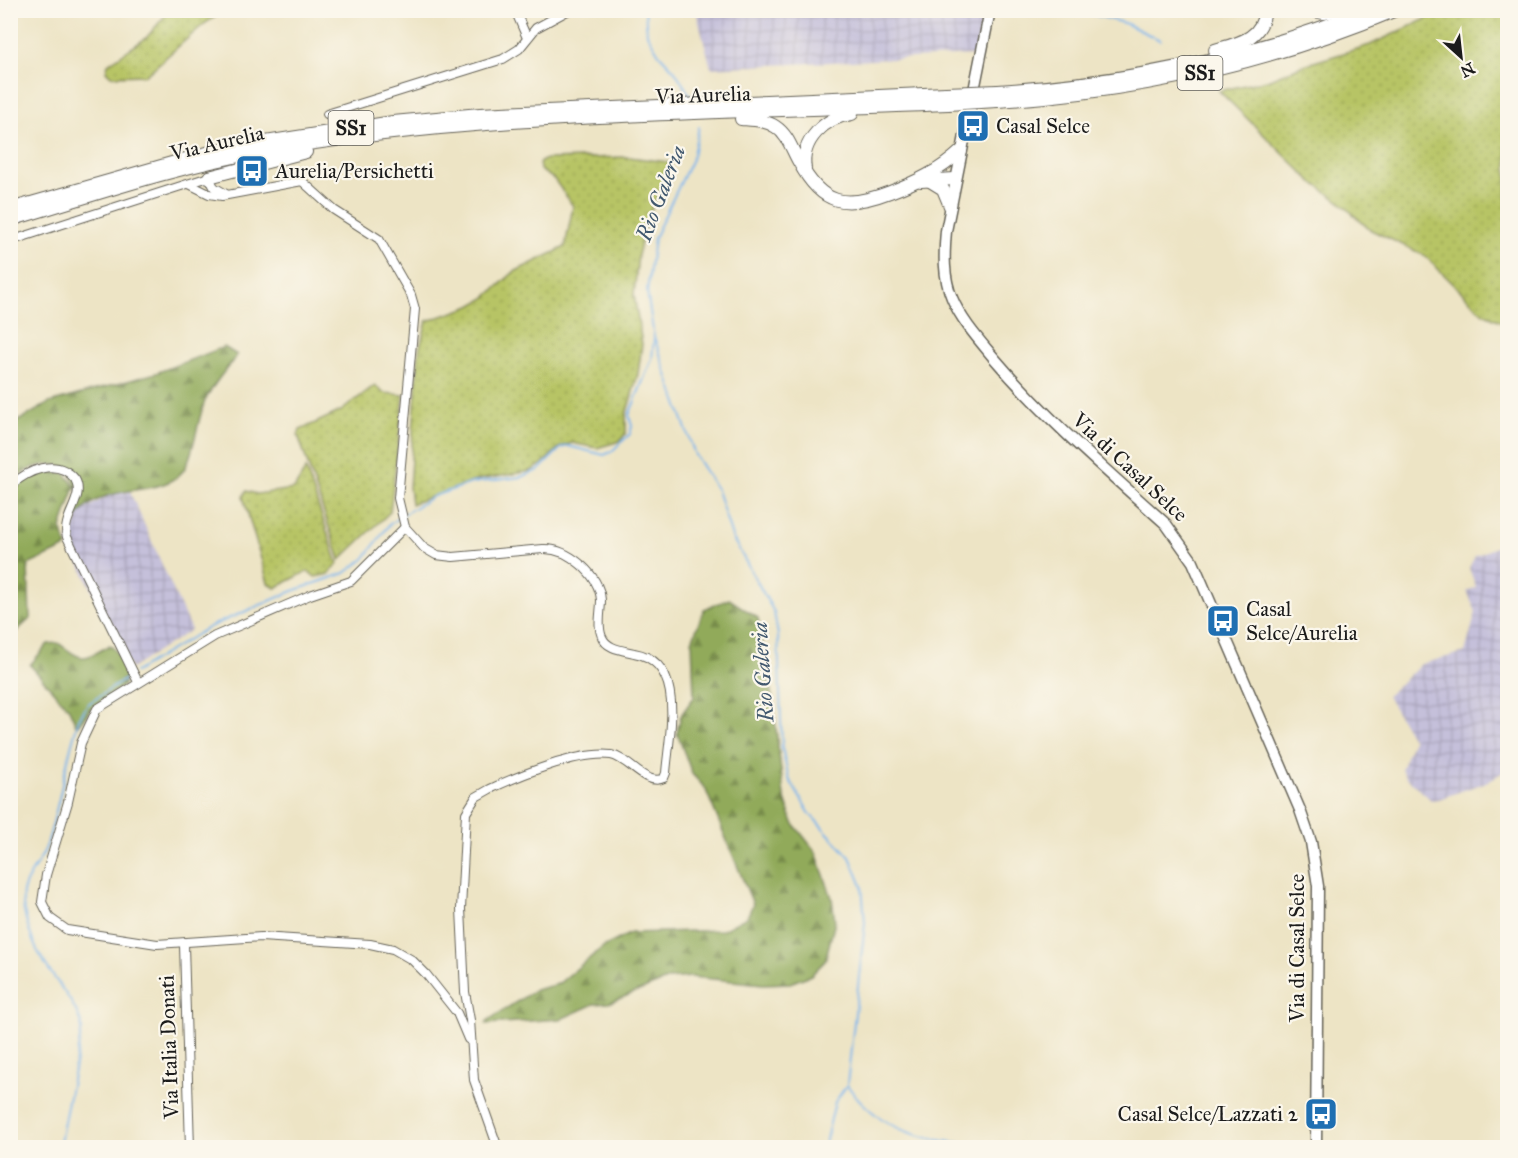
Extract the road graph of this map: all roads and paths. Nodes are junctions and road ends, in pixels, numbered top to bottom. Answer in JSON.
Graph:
{"nodes":[{"id":1,"x":515,"y":10,"type":"edge"},
{"id":2,"x":569,"y":10,"type":"edge"},
{"id":3,"x":990,"y":10,"type":"edge"},
{"id":4,"x":1265,"y":10,"type":"edge"},
{"id":5,"x":1309,"y":10,"type":"edge"},
{"id":6,"x":1341,"y":10,"type":"edge"},
{"id":7,"x":1368,"y":10,"type":"edge"},
{"id":8,"x":1396,"y":10,"type":"edge"},
{"id":9,"x":527,"y":38,"type":"junction"},
{"id":10,"x":1146,"y":73,"type":"junction"},
{"id":11,"x":997,"y":96,"type":"junction"},
{"id":12,"x":947,"y":98,"type":"junction"},
{"id":13,"x":653,"y":111,"type":"junction"},
{"id":14,"x":327,"y":114,"type":"dead end"},
{"id":15,"x":704,"y":114,"type":"junction"},
{"id":16,"x":392,"y":133,"type":"junction"},
{"id":17,"x":961,"y":151,"type":"junction"},
{"id":18,"x":807,"y":175,"type":"junction"},
{"id":19,"x":209,"y":177,"type":"junction"},
{"id":20,"x":926,"y":178,"type":"junction"},
{"id":21,"x":955,"y":179,"type":"junction"},
{"id":22,"x":189,"y":183,"type":"junction"},
{"id":23,"x":57,"y":195,"type":"junction"},
{"id":24,"x":228,"y":195,"type":"junction"},
{"id":25,"x":10,"y":201,"type":"edge"},
{"id":26,"x":950,"y":206,"type":"junction"},
{"id":27,"x":10,"y":209,"type":"edge"},
{"id":28,"x":10,"y":220,"type":"edge"},
{"id":29,"x":10,"y":241,"type":"edge"},
{"id":30,"x":10,"y":486,"type":"edge"},
{"id":31,"x":404,"y":524,"type":"junction"},
{"id":32,"x":134,"y":676,"type":"junction"},
{"id":33,"x":184,"y":945,"type":"junction"},
{"id":34,"x":472,"y":1042,"type":"junction"},
{"id":35,"x":190,"y":1148,"type":"edge"},
{"id":36,"x":498,"y":1148,"type":"edge"},
{"id":37,"x":1316,"y":1148,"type":"edge"}],
"edges":[{"from":1,"to":9,"type":"street"},
{"from":2,"to":9,"type":"street"},
{"from":3,"to":17,"type":"main road","name":"Via di Casal Selce"},
{"from":4,"to":10,"type":"highway"},
{"from":5,"to":6,"type":"highway"},
{"from":7,"to":10,"type":"highway","name":"Via Aurelia","number":"SS1"},
{"from":8,"to":11,"type":"highway","name":"Via Aurelia","number":"SS1"},
{"from":9,"to":14,"type":"street"},
{"from":10,"to":11,"type":"highway","name":"Via Aurelia","number":"SS1"},
{"from":11,"to":12,"type":"highway","name":"Via Aurelia","number":"SS1","bridge":true},
{"from":12,"to":13,"type":"highway","name":"Via Aurelia","number":"SS1"},
{"from":12,"to":15,"type":"highway","name":"Via Aurelia","number":"SS1"},
{"from":12,"to":18,"type":"highway"},
{"from":13,"to":15,"type":"highway","name":"Via Aurelia","number":"SS1"},
{"from":13,"to":16,"type":"highway","name":"Via Aurelia","number":"SS1"},
{"from":13,"to":23,"type":"highway","name":"Via Aurelia","number":"SS1"},
{"from":15,"to":18,"type":"highway"},
{"from":16,"to":19,"type":"highway"},
{"from":16,"to":28,"type":"highway","name":"Via Aurelia","number":"SS1"},
{"from":17,"to":20,"type":"highway"},
{"from":17,"to":21,"type":"main road","name":"Via di Casal Selce"},
{"from":18,"to":20,"type":"highway"},
{"from":19,"to":22,"type":"street","name":"Via Aurelia"},
{"from":19,"to":24,"type":"street"},
{"from":20,"to":21,"type":"highway"},
{"from":20,"to":26,"type":"highway"},
{"from":21,"to":26,"type":"main road","name":"Via di Casal Selce"},
{"from":22,"to":24,"type":"street"},
{"from":22,"to":29,"type":"street","name":"Via Aurelia"},
{"from":23,"to":25,"type":"highway"},
{"from":23,"to":27,"type":"highway","name":"Via Aurelia","number":"SS1"},
{"from":24,"to":31,"type":"street"},
{"from":26,"to":37,"type":"main road","name":"Via di Casal Selce"},
{"from":30,"to":32,"type":"street"},
{"from":31,"to":32,"type":"street"},
{"from":31,"to":34,"type":"street"},
{"from":32,"to":33,"type":"street"},
{"from":33,"to":34,"type":"street"},
{"from":33,"to":35,"type":"street","name":"Via Italia Donati"},
{"from":34,"to":36,"type":"street"}]}
